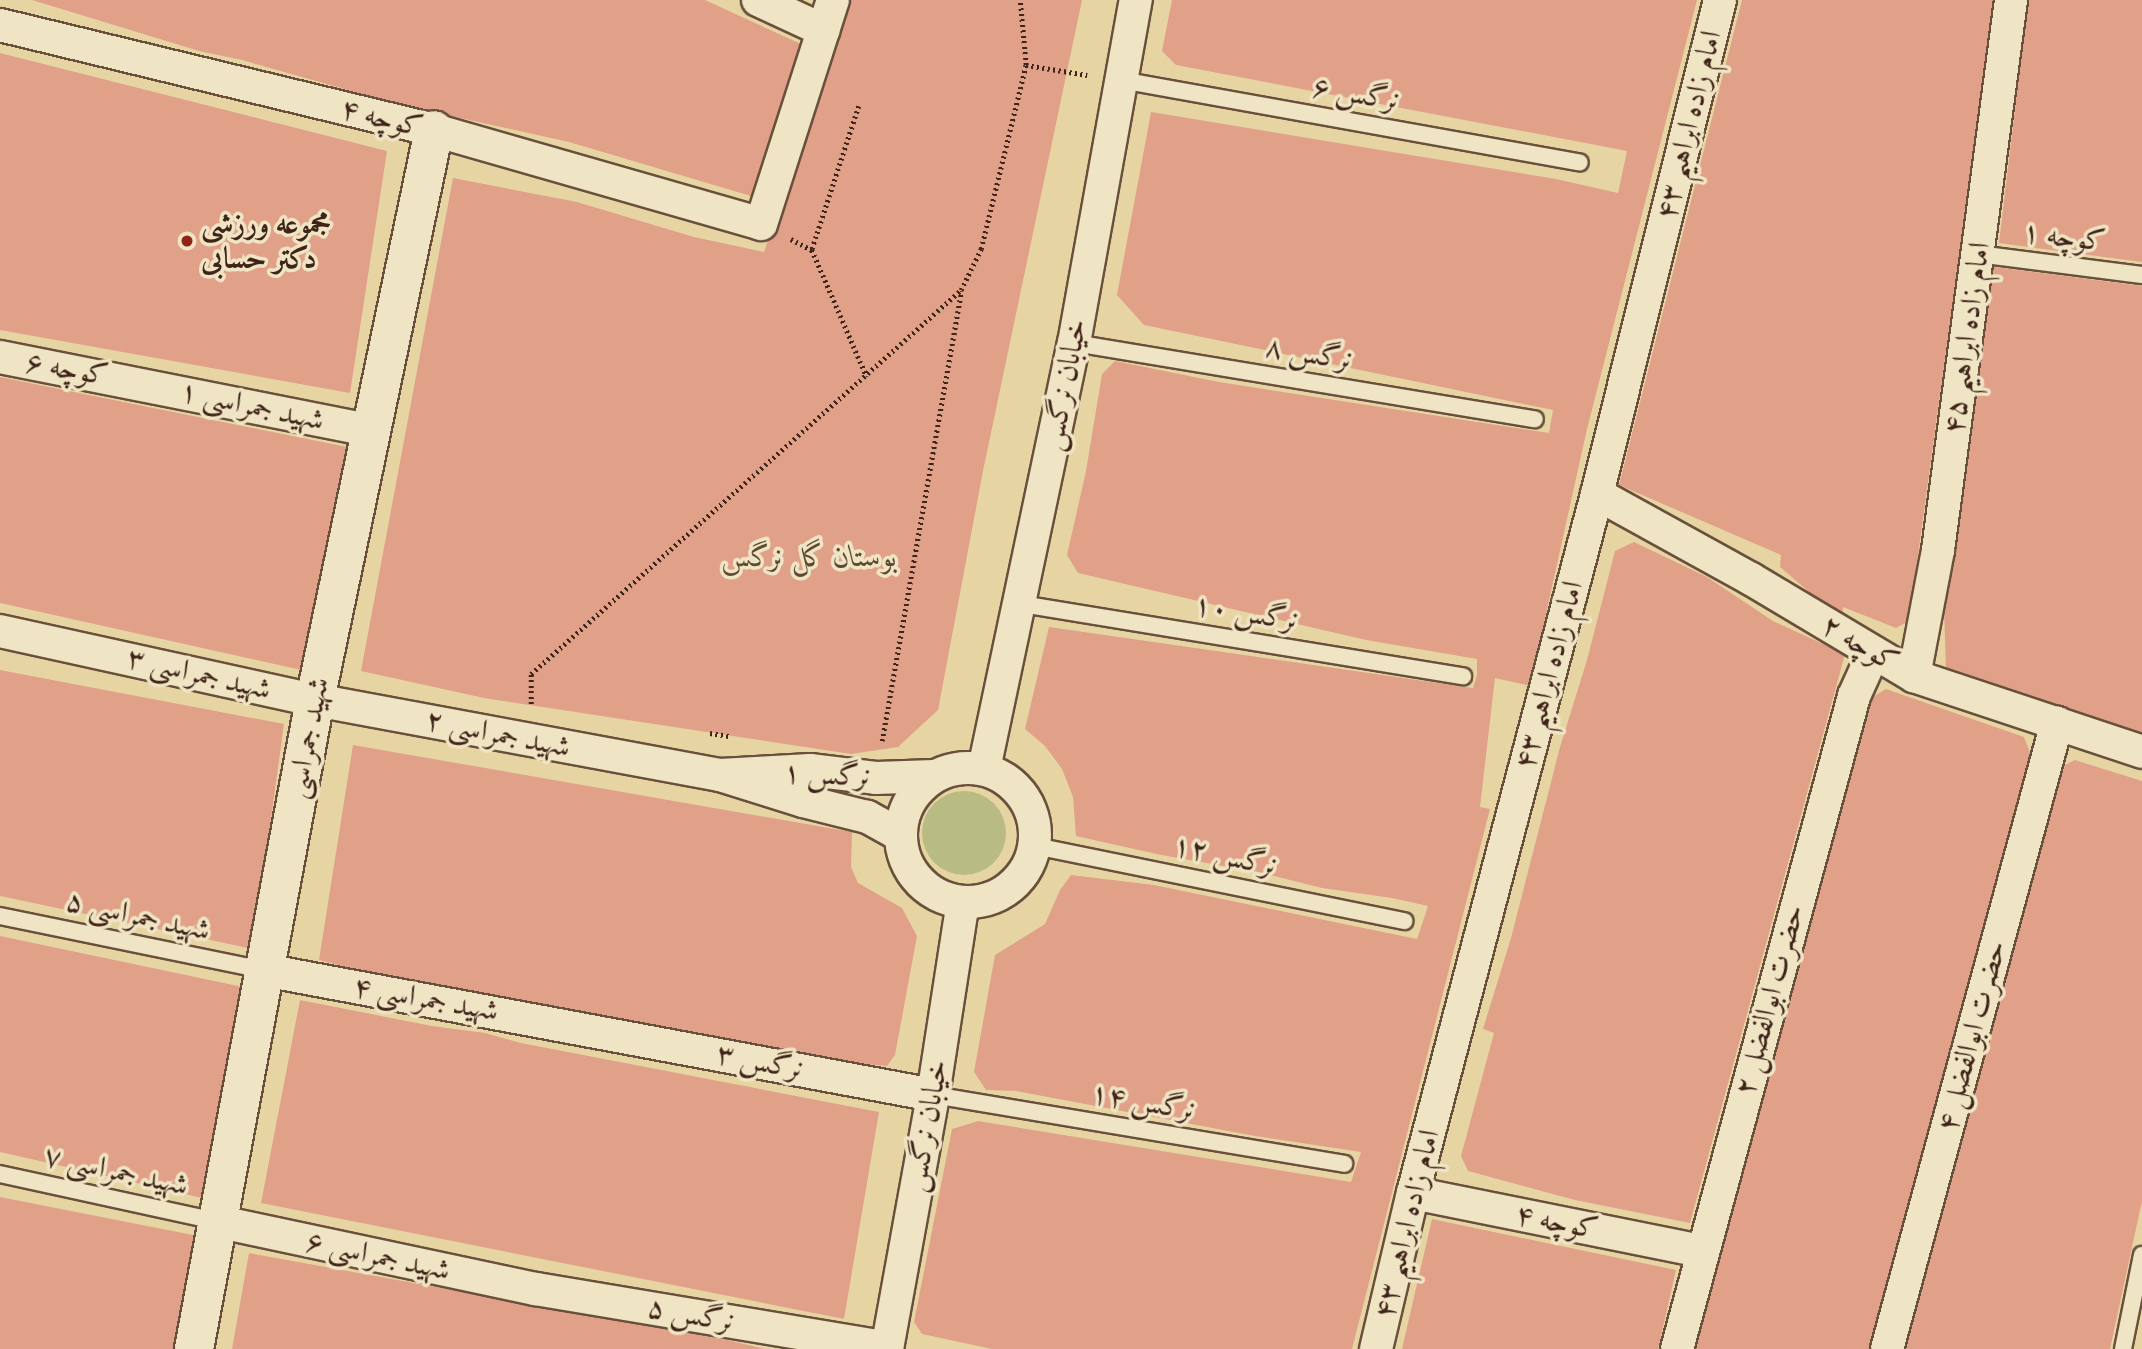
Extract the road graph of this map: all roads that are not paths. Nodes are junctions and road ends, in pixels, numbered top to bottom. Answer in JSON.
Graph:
{"nodes":[{"id":1,"x":758,"y":0,"type":"edge"},
{"id":2,"x":832,"y":0,"type":"edge"},
{"id":3,"x":1136,"y":0,"type":"edge"},
{"id":4,"x":1720,"y":0,"type":"edge"},
{"id":5,"x":2011,"y":0,"type":"edge"},
{"id":6,"x":0,"y":25,"type":"edge"},
{"id":7,"x":823,"y":30,"type":"junction"},
{"id":8,"x":1121,"y":80,"type":"junction"},
{"id":9,"x":434,"y":130,"type":"junction"},
{"id":10,"x":1580,"y":163,"type":"dead end"},
{"id":11,"x":1978,"y":254,"type":"junction"},
{"id":12,"x":2142,"y":275,"type":"edge"},
{"id":13,"x":1074,"y":343,"type":"junction"},
{"id":14,"x":0,"y":357,"type":"edge"},
{"id":15,"x":134,"y":381,"type":"joint"},
{"id":16,"x":1535,"y":419,"type":"dead end"},
{"id":17,"x":370,"y":430,"type":"junction"},
{"id":18,"x":1597,"y":494,"type":"junction"},
{"id":19,"x":1021,"y":604,"type":"junction"},
{"id":20,"x":0,"y":631,"type":"edge"},
{"id":21,"x":1873,"y":654,"type":"junction"},
{"id":22,"x":1463,"y":676,"type":"dead end"},
{"id":23,"x":1914,"y":676,"type":"junction"},
{"id":24,"x":315,"y":700,"type":"junction"},
{"id":25,"x":2057,"y":723,"type":"junction"},
{"id":26,"x":2142,"y":752,"type":"edge"},
{"id":27,"x":681,"y":769,"type":"joint"},
{"id":28,"x":984,"y":769,"type":"junction"},
{"id":29,"x":720,"y":775,"type":"junction"},
{"id":30,"x":934,"y":776,"type":"junction"},
{"id":31,"x":900,"y":835,"type":"junction"},
{"id":32,"x":1035,"y":846,"type":"junction"},
{"id":33,"x":963,"y":902,"type":"junction"},
{"id":34,"x":0,"y":916,"type":"edge"},
{"id":35,"x":1404,"y":921,"type":"dead end"},
{"id":36,"x":264,"y":970,"type":"junction"},
{"id":37,"x":587,"y":1029,"type":"joint"},
{"id":38,"x":933,"y":1095,"type":"junction"},
{"id":39,"x":1344,"y":1164,"type":"dead end"},
{"id":40,"x":0,"y":1174,"type":"edge"},
{"id":41,"x":1413,"y":1193,"type":"junction"},
{"id":42,"x":219,"y":1222,"type":"junction"},
{"id":43,"x":1701,"y":1251,"type":"junction"},
{"id":44,"x":2142,"y":1255,"type":"edge"},
{"id":45,"x":536,"y":1289,"type":"joint"},
{"id":46,"x":194,"y":1349,"type":"edge"},
{"id":47,"x":888,"y":1349,"type":"edge"},
{"id":48,"x":1376,"y":1349,"type":"edge"},
{"id":49,"x":1677,"y":1349,"type":"edge"},
{"id":50,"x":1887,"y":1349,"type":"edge"},
{"id":51,"x":2123,"y":1349,"type":"edge"}],
"edges":[{"from":1,"to":7,"type":"street"},
{"from":2,"to":7,"type":"street"},
{"from":3,"to":8,"type":"street","name":"خیابان نرگس"},
{"from":4,"to":18,"type":"street","name":"امام زاده ابراهیم ۴۳"},
{"from":5,"to":11,"type":"street","name":"امام زاده ابراهیم ۴۵"},
{"from":6,"to":9,"type":"street","name":"کوچه ۴"},
{"from":7,"to":9,"type":"street","name":"کوچه ۴"},
{"from":8,"to":10,"type":"lane","name":"نرگس ۶"},
{"from":8,"to":13,"type":"street","name":"خیابان نرگس"},
{"from":9,"to":17,"type":"street","name":"شهید جمراسی"},
{"from":11,"to":12,"type":"lane","name":"کوچه ۱"},
{"from":11,"to":23,"type":"street","name":"امام زاده ابراهیم ۴۵"},
{"from":13,"to":16,"type":"lane","name":"نرگس ۸"},
{"from":13,"to":19,"type":"street","name":"خیابان نرگس"},
{"from":14,"to":15,"type":"street","name":"کوچه ۶"},
{"from":15,"to":17,"type":"street","name":"شهید جمراسی ۱"},
{"from":17,"to":24,"type":"street","name":"شهید جمراسی"},
{"from":18,"to":21,"type":"street","name":"کوچه ۲"},
{"from":18,"to":41,"type":"street","name":"امام زاده ابراهیم ۴۳"},
{"from":19,"to":22,"type":"lane","name":"نرگس ۱۰"},
{"from":19,"to":28,"type":"street","name":"خیابان نرگس"},
{"from":20,"to":24,"type":"street","name":"شهید جمراسی ۳"},
{"from":21,"to":23,"type":"street","name":"کوچه ۲"},
{"from":21,"to":43,"type":"street","name":"حضرت ابوالفضل ۲"},
{"from":23,"to":25,"type":"street","name":"کوچه ۲"},
{"from":24,"to":27,"type":"street","name":"شهید جمراسی ۲"},
{"from":24,"to":36,"type":"street","name":"شهید جمراسی"},
{"from":25,"to":26,"type":"street","name":"کوچه ۲"},
{"from":25,"to":50,"type":"street","name":"حضرت ابوالفضل ۴"},
{"from":27,"to":29,"type":"street","name":"نرگس ۱"},
{"from":28,"to":30,"type":"street"},
{"from":28,"to":32,"type":"street"},
{"from":29,"to":30,"type":"street","name":"نرگس ۱"},
{"from":29,"to":31,"type":"street","name":"نرگس ۱"},
{"from":30,"to":31,"type":"street"},
{"from":31,"to":33,"type":"street"},
{"from":32,"to":33,"type":"street"},
{"from":32,"to":35,"type":"lane","name":"نرگس ۱۲"},
{"from":33,"to":38,"type":"street","name":"خیابان نرگس"},
{"from":34,"to":36,"type":"lane","name":"شهید جمراسی ۵"},
{"from":36,"to":37,"type":"street","name":"شهید جمراسی ۴"},
{"from":36,"to":42,"type":"street","name":"شهید جمراسی"},
{"from":37,"to":38,"type":"street","name":"نرگس ۳"},
{"from":38,"to":39,"type":"lane","name":"نرگس ۱۴"},
{"from":38,"to":47,"type":"street","name":"خیابان نرگس"},
{"from":40,"to":42,"type":"lane","name":"شهید جمراسی ۷"},
{"from":41,"to":43,"type":"street","name":"کوچه ۴"},
{"from":41,"to":48,"type":"street","name":"امام زاده ابراهیم ۴۳"},
{"from":42,"to":45,"type":"street","name":"شهید جمراسی ۶"},
{"from":42,"to":46,"type":"street","name":"شهید جمراسی"},
{"from":43,"to":49,"type":"street","name":"حضرت ابوالفضل ۲"},
{"from":44,"to":51,"type":"lane"},
{"from":45,"to":47,"type":"street","name":"نرگس ۵"}]}
